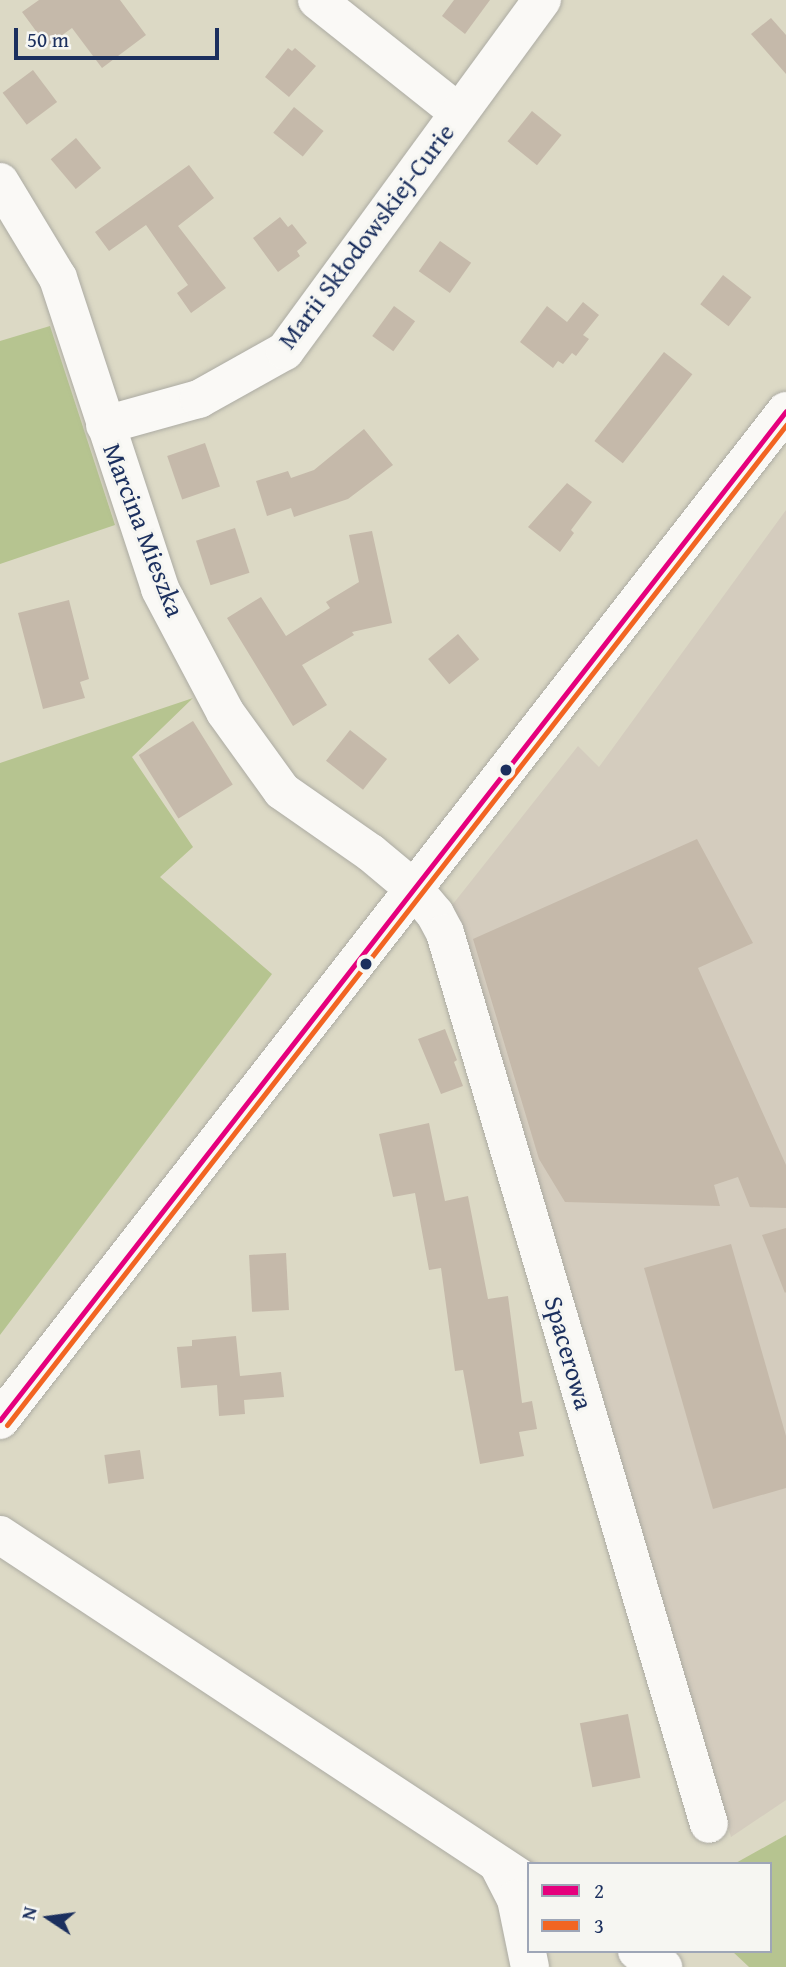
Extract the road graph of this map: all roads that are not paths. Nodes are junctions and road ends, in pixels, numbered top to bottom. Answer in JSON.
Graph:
{"nodes":[{"id":1,"x":317,"y":0,"type":"edge"},
{"id":2,"x":542,"y":0,"type":"edge"},
{"id":3,"x":458,"y":112,"type":"junction"},
{"id":4,"x":0,"y":182,"type":"edge"},
{"id":5,"x":786,"y":411,"type":"edge"},
{"id":6,"x":105,"y":425,"type":"junction"},
{"id":7,"x":414,"y":889,"type":"junction"},
{"id":8,"x":0,"y":1420,"type":"edge"},
{"id":9,"x":0,"y":1535,"type":"edge"},
{"id":10,"x":709,"y":1824,"type":"dead end"},
{"id":11,"x":514,"y":1875,"type":"edge"},
{"id":12,"x":527,"y":1952,"type":"edge"},
{"id":13,"x":640,"y":1953,"type":"edge"},
{"id":14,"x":663,"y":1967,"type":"edge"}],
"edges":[{"from":1,"to":3,"type":"main road"},
{"from":2,"to":3,"type":"main road","name":"Marii Skłodowskiej-Curie"},
{"from":3,"to":6,"type":"main road","name":"Marii Skłodowskiej-Curie"},
{"from":4,"to":6,"type":"main road","name":"Marcina Mieszka"},
{"from":5,"to":7,"type":"main road"},
{"from":6,"to":7,"type":"main road","name":"Marcina Mieszka"},
{"from":7,"to":8,"type":"main road"},
{"from":7,"to":10,"type":"main road","name":"Spacerowa"},
{"from":9,"to":11,"type":"main road"},
{"from":11,"to":12,"type":"main road"},
{"from":13,"to":14,"type":"main road"}]}
